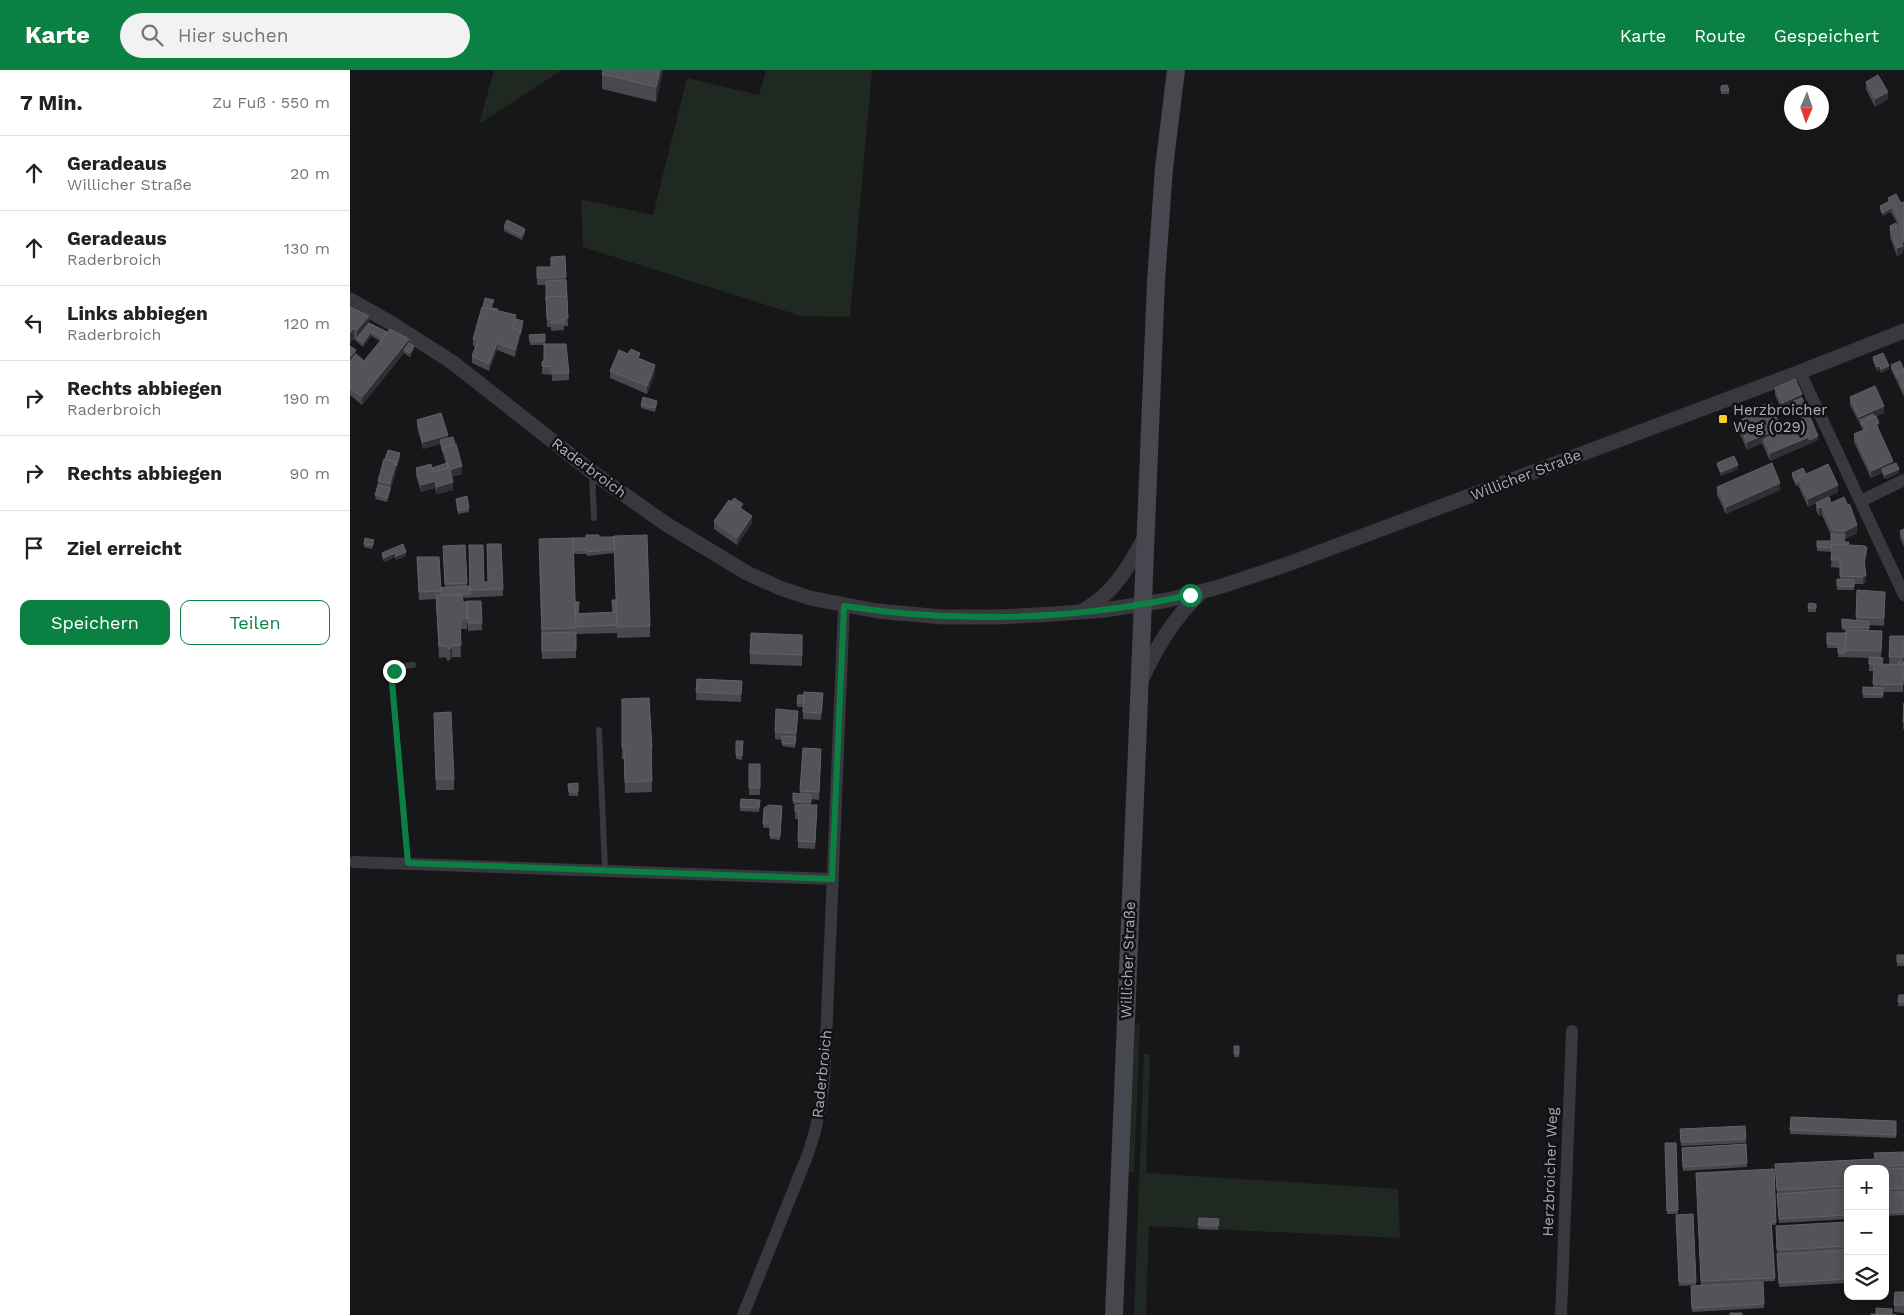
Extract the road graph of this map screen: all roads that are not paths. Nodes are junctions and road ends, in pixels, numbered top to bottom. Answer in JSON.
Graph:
{"nodes":[{"id":1,"x":1176,"y":70,"type":"edge"},
{"id":2,"x":350,"y":300,"type":"edge"},
{"id":3,"x":1904,"y":331,"type":"edge"},
{"id":4,"x":1800,"y":372,"type":"junction"},
{"id":5,"x":592,"y":472,"type":"junction"},
{"id":6,"x":1904,"y":480,"type":"edge"},
{"id":7,"x":1861,"y":500,"type":"junction"},
{"id":8,"x":594,"y":518,"type":"dead end"},
{"id":9,"x":1146,"y":536,"type":"junction"},
{"id":10,"x":1200,"y":592,"type":"junction"},
{"id":11,"x":1904,"y":594,"type":"edge"},
{"id":12,"x":1142,"y":604,"type":"junction"},
{"id":13,"x":844,"y":606,"type":"junction"},
{"id":14,"x":1080,"y":612,"type":"junction"},
{"id":15,"x":413,"y":665,"type":"dead end"},
{"id":16,"x":1140,"y":685,"type":"junction"},
{"id":17,"x":599,"y":730,"type":"dead end"},
{"id":18,"x":354,"y":862,"type":"dead end"},
{"id":19,"x":408,"y":863,"type":"junction"},
{"id":20,"x":605,"y":870,"type":"junction"},
{"id":21,"x":832,"y":879,"type":"junction"},
{"id":22,"x":1572,"y":1031,"type":"dead end"},
{"id":23,"x":743,"y":1315,"type":"edge"},
{"id":24,"x":1114,"y":1315,"type":"edge"},
{"id":25,"x":1561,"y":1315,"type":"edge"}],
"edges":[{"from":1,"to":9,"type":"main road","name":"Willicher Straße"},
{"from":2,"to":5,"type":"street","name":"Raderbroich"},
{"from":3,"to":4,"type":"street","name":"Willicher Straße"},
{"from":4,"to":7,"type":"street"},
{"from":4,"to":10,"type":"street","name":"Willicher Straße"},
{"from":5,"to":8,"type":"lane"},
{"from":5,"to":13,"type":"street","name":"Raderbroich"},
{"from":6,"to":7,"type":"street"},
{"from":7,"to":11,"type":"street"},
{"from":9,"to":12,"type":"main road","name":"Willicher Straße"},
{"from":9,"to":14,"type":"street"},
{"from":10,"to":12,"type":"street","name":"Willicher Straße"},
{"from":10,"to":16,"type":"street"},
{"from":12,"to":14,"type":"street","name":"Raderbroich"},
{"from":12,"to":16,"type":"main road","name":"Willicher Straße"},
{"from":13,"to":14,"type":"street","name":"Raderbroich"},
{"from":13,"to":21,"type":"street","name":"Raderbroich"},
{"from":15,"to":19,"type":"lane"},
{"from":16,"to":24,"type":"main road","name":"Willicher Straße"},
{"from":17,"to":20,"type":"lane"},
{"from":18,"to":19,"type":"street"},
{"from":19,"to":20,"type":"street"},
{"from":20,"to":21,"type":"street"},
{"from":21,"to":23,"type":"street","name":"Raderbroich"},
{"from":22,"to":25,"type":"street","name":"Herzbroicher Weg"}]}
